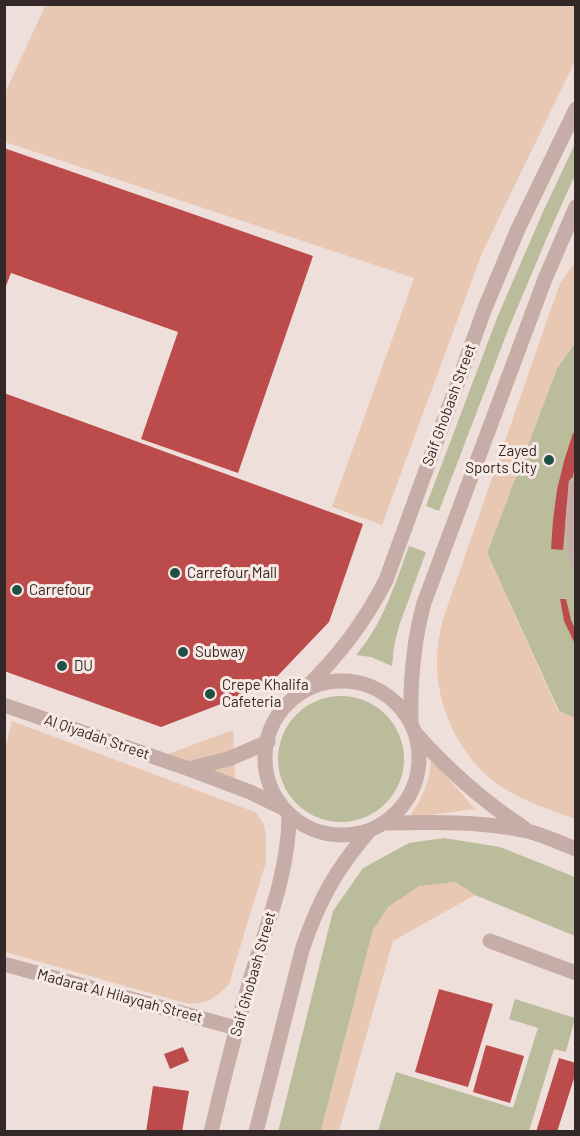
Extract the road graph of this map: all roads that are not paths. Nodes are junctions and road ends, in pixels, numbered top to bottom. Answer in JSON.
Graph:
{"nodes":[{"id":1,"x":576,"y":110,"type":"edge"},
{"id":2,"x":576,"y":207,"type":"edge"},
{"id":3,"x":576,"y":484,"type":"edge"},
{"id":4,"x":574,"y":520,"type":"edge"},
{"id":5,"x":576,"y":561,"type":"edge"},
{"id":6,"x":306,"y":688,"type":"junction"},
{"id":7,"x":4,"y":705,"type":"edge"},
{"id":8,"x":413,"y":728,"type":"junction"},
{"id":9,"x":268,"y":742,"type":"junction"},
{"id":10,"x":189,"y":769,"type":"junction"},
{"id":11,"x":285,"y":811,"type":"junction"},
{"id":12,"x":384,"y":823,"type":"junction"},
{"id":13,"x":369,"y":831,"type":"junction"},
{"id":14,"x":529,"y":831,"type":"junction"},
{"id":15,"x":576,"y":849,"type":"edge"},
{"id":16,"x":490,"y":941,"type":"dead end"},
{"id":17,"x":4,"y":964,"type":"edge"},
{"id":18,"x":576,"y":973,"type":"edge"},
{"id":19,"x":236,"y":1028,"type":"junction"},
{"id":20,"x":211,"y":1131,"type":"edge"},
{"id":21,"x":256,"y":1131,"type":"edge"}],
"edges":[{"from":1,"to":6,"type":"street","name":"Saif Ghobash Street"},
{"from":2,"to":8,"type":"street"},
{"from":3,"to":4,"type":"street"},
{"from":4,"to":5,"type":"street"},
{"from":6,"to":8,"type":"street"},
{"from":6,"to":9,"type":"street"},
{"from":7,"to":10,"type":"street","name":"Al Qiyadah Street"},
{"from":8,"to":12,"type":"street"},
{"from":8,"to":14,"type":"street"},
{"from":9,"to":10,"type":"street"},
{"from":9,"to":11,"type":"street"},
{"from":10,"to":11,"type":"street","name":"Al Qiyadah Street"},
{"from":11,"to":13,"type":"street"},
{"from":11,"to":19,"type":"street","name":"Saif Ghobash Street"},
{"from":12,"to":13,"type":"street"},
{"from":12,"to":14,"type":"street"},
{"from":13,"to":21,"type":"street"},
{"from":14,"to":15,"type":"street"},
{"from":16,"to":18,"type":"street"},
{"from":17,"to":19,"type":"street","name":"Madarat Al Hilayqah Street"},
{"from":19,"to":20,"type":"street","name":"Saif Ghobash Street"}]}
